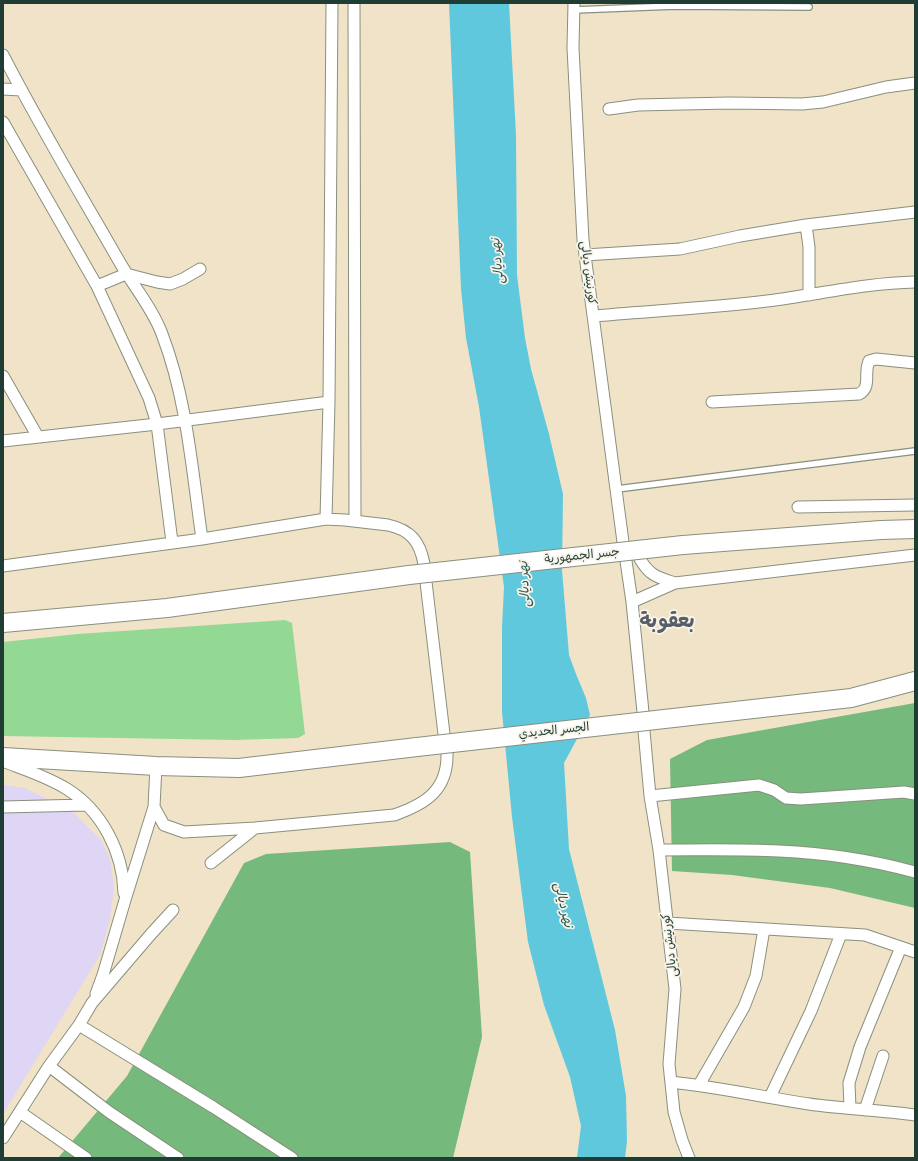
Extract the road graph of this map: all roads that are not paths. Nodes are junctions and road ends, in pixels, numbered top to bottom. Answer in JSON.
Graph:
{"nodes":[{"id":1,"x":332,"y":3,"type":"edge"},
{"id":2,"x":354,"y":3,"type":"edge"},
{"id":3,"x":574,"y":6,"type":"edge"},
{"id":4,"x":809,"y":7,"type":"dead end"},
{"id":5,"x":3,"y":55,"type":"edge"},
{"id":6,"x":915,"y":83,"type":"edge"},
{"id":7,"x":3,"y":89,"type":"edge"},
{"id":8,"x":21,"y":90,"type":"junction"},
{"id":9,"x":610,"y":109,"type":"dead end"},
{"id":10,"x":3,"y":122,"type":"edge"},
{"id":11,"x":915,"y":212,"type":"edge"},
{"id":12,"x":806,"y":226,"type":"junction"},
{"id":13,"x":585,"y":255,"type":"junction"},
{"id":14,"x":200,"y":269,"type":"dead end"},
{"id":15,"x":126,"y":274,"type":"junction"},
{"id":16,"x":915,"y":282,"type":"edge"},
{"id":17,"x":97,"y":286,"type":"junction"},
{"id":18,"x":809,"y":295,"type":"junction"},
{"id":19,"x":593,"y":316,"type":"junction"},
{"id":20,"x":915,"y":363,"type":"edge"},
{"id":21,"x":3,"y":376,"type":"edge"},
{"id":22,"x":329,"y":402,"type":"junction"},
{"id":23,"x":712,"y":402,"type":"dead end"},
{"id":24,"x":185,"y":420,"type":"junction"},
{"id":25,"x":157,"y":424,"type":"junction"},
{"id":26,"x":38,"y":437,"type":"junction"},
{"id":27,"x":3,"y":441,"type":"edge"},
{"id":28,"x":915,"y":451,"type":"edge"},
{"id":29,"x":617,"y":489,"type":"junction"},
{"id":30,"x":915,"y":505,"type":"edge"},
{"id":31,"x":798,"y":506,"type":"dead end"},
{"id":32,"x":326,"y":519,"type":"junction"},
{"id":33,"x":355,"y":521,"type":"junction"},
{"id":34,"x":915,"y":529,"type":"edge"},
{"id":35,"x":202,"y":539,"type":"junction"},
{"id":36,"x":626,"y":541,"type":"dead end"},
{"id":37,"x":172,"y":542,"type":"junction"},
{"id":38,"x":915,"y":555,"type":"edge"},
{"id":39,"x":640,"y":559,"type":"dead end"},
{"id":40,"x":626,"y":561,"type":"dead end"},
{"id":41,"x":424,"y":564,"type":"dead end"},
{"id":42,"x":3,"y":566,"type":"edge"},
{"id":43,"x":426,"y":582,"type":"dead end"},
{"id":44,"x":675,"y":583,"type":"junction"},
{"id":45,"x":632,"y":602,"type":"junction"},
{"id":46,"x":3,"y":622,"type":"edge"},
{"id":47,"x":915,"y":681,"type":"edge"},
{"id":48,"x":642,"y":712,"type":"dead end"},
{"id":49,"x":644,"y":731,"type":"dead end"},
{"id":50,"x":444,"y":734,"type":"dead end"},
{"id":51,"x":447,"y":753,"type":"dead end"},
{"id":52,"x":3,"y":756,"type":"edge"},
{"id":53,"x":3,"y":760,"type":"edge"},
{"id":54,"x":156,"y":766,"type":"junction"},
{"id":55,"x":915,"y":794,"type":"edge"},
{"id":56,"x":650,"y":796,"type":"junction"},
{"id":57,"x":86,"y":805,"type":"junction"},
{"id":58,"x":3,"y":807,"type":"edge"},
{"id":59,"x":154,"y":807,"type":"junction"},
{"id":60,"x":255,"y":828,"type":"junction"},
{"id":61,"x":659,"y":850,"type":"junction"},
{"id":62,"x":211,"y":863,"type":"dead end"},
{"id":63,"x":915,"y":872,"type":"edge"},
{"id":64,"x":125,"y":900,"type":"junction"},
{"id":65,"x":173,"y":910,"type":"dead end"},
{"id":66,"x":668,"y":923,"type":"junction"},
{"id":67,"x":764,"y":929,"type":"junction"},
{"id":68,"x":841,"y":934,"type":"junction"},
{"id":69,"x":901,"y":947,"type":"junction"},
{"id":70,"x":915,"y":952,"type":"edge"},
{"id":71,"x":92,"y":1003,"type":"junction"},
{"id":72,"x":79,"y":1024,"type":"junction"},
{"id":73,"x":883,"y":1056,"type":"dead end"},
{"id":74,"x":49,"y":1066,"type":"junction"},
{"id":75,"x":671,"y":1082,"type":"junction"},
{"id":76,"x":699,"y":1085,"type":"junction"},
{"id":77,"x":770,"y":1097,"type":"junction"},
{"id":78,"x":850,"y":1108,"type":"junction"},
{"id":79,"x":866,"y":1110,"type":"junction"},
{"id":80,"x":20,"y":1112,"type":"junction"},
{"id":81,"x":915,"y":1115,"type":"edge"},
{"id":82,"x":3,"y":1138,"type":"edge"},
{"id":83,"x":86,"y":1158,"type":"edge"},
{"id":84,"x":178,"y":1158,"type":"edge"},
{"id":85,"x":292,"y":1158,"type":"edge"},
{"id":86,"x":689,"y":1158,"type":"edge"}],
"edges":[{"from":1,"to":22,"type":"street"},
{"from":2,"to":33,"type":"street"},
{"from":3,"to":4,"type":"lane"},
{"from":3,"to":13,"type":"street","name":"كورنيش ديالى"},
{"from":5,"to":8,"type":"street"},
{"from":6,"to":9,"type":"street"},
{"from":7,"to":8,"type":"street"},
{"from":8,"to":15,"type":"street"},
{"from":10,"to":17,"type":"street"},
{"from":11,"to":12,"type":"street"},
{"from":12,"to":13,"type":"street"},
{"from":12,"to":18,"type":"street"},
{"from":13,"to":19,"type":"street","name":"كورنيش ديالى"},
{"from":14,"to":15,"type":"street"},
{"from":15,"to":17,"type":"street"},
{"from":15,"to":24,"type":"street"},
{"from":16,"to":18,"type":"street"},
{"from":17,"to":25,"type":"street"},
{"from":18,"to":19,"type":"street"},
{"from":19,"to":29,"type":"street","name":"كورنيش ديالى"},
{"from":20,"to":23,"type":"street"},
{"from":21,"to":26,"type":"street"},
{"from":22,"to":24,"type":"street"},
{"from":22,"to":32,"type":"street"},
{"from":24,"to":25,"type":"street"},
{"from":24,"to":35,"type":"street"},
{"from":25,"to":26,"type":"street"},
{"from":25,"to":37,"type":"street"},
{"from":26,"to":27,"type":"street"},
{"from":28,"to":29,"type":"lane"},
{"from":29,"to":36,"type":"street","name":"كورنيش ديالى"},
{"from":30,"to":31,"type":"street"},
{"from":32,"to":33,"type":"street"},
{"from":32,"to":35,"type":"street"},
{"from":33,"to":41,"type":"street"},
{"from":34,"to":46,"type":"main road","name":"جسر الجمهورية","bridge":true},
{"from":35,"to":37,"type":"street"},
{"from":37,"to":42,"type":"street"},
{"from":38,"to":44,"type":"street"},
{"from":39,"to":44,"type":"street"},
{"from":40,"to":45,"type":"street"},
{"from":43,"to":50,"type":"street"},
{"from":44,"to":45,"type":"street"},
{"from":45,"to":48,"type":"street"},
{"from":47,"to":54,"type":"main road","name":"الجسر الحديدي","bridge":true},
{"from":49,"to":56,"type":"street","name":"كورنيش ديالى"},
{"from":51,"to":60,"type":"street"},
{"from":52,"to":54,"type":"main road","name":"الجسر الحديدي"},
{"from":53,"to":57,"type":"street"},
{"from":54,"to":59,"type":"street"},
{"from":55,"to":56,"type":"street"},
{"from":56,"to":61,"type":"street","name":"كورنيش ديالى"},
{"from":57,"to":58,"type":"street"},
{"from":57,"to":64,"type":"street"},
{"from":59,"to":60,"type":"street"},
{"from":59,"to":64,"type":"street"},
{"from":60,"to":62,"type":"street"},
{"from":61,"to":63,"type":"street"},
{"from":61,"to":66,"type":"street","name":"كورنيش ديالى"},
{"from":64,"to":71,"type":"street"},
{"from":65,"to":71,"type":"street"},
{"from":66,"to":67,"type":"street"},
{"from":66,"to":75,"type":"street","name":"كورنيش ديالى"},
{"from":67,"to":68,"type":"street"},
{"from":67,"to":76,"type":"street"},
{"from":68,"to":69,"type":"street"},
{"from":68,"to":77,"type":"street"},
{"from":69,"to":70,"type":"street"},
{"from":69,"to":78,"type":"street"},
{"from":71,"to":72,"type":"street"},
{"from":72,"to":74,"type":"street"},
{"from":72,"to":85,"type":"street"},
{"from":73,"to":79,"type":"street"},
{"from":74,"to":80,"type":"street"},
{"from":74,"to":84,"type":"street"},
{"from":75,"to":76,"type":"street"},
{"from":75,"to":86,"type":"street","name":"كورنيش ديالى"},
{"from":76,"to":77,"type":"street"},
{"from":77,"to":78,"type":"street"},
{"from":78,"to":79,"type":"street"},
{"from":79,"to":81,"type":"street"},
{"from":80,"to":82,"type":"street"},
{"from":80,"to":83,"type":"street"}]}
